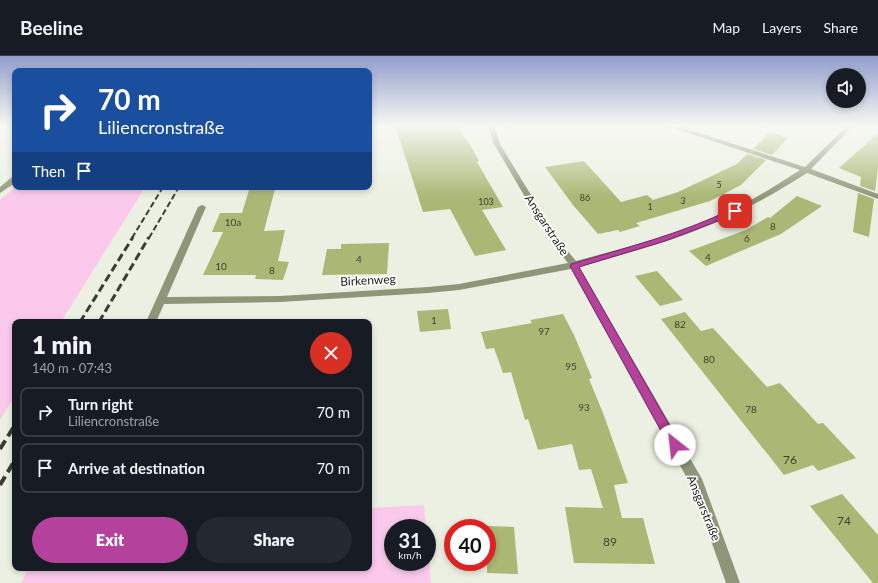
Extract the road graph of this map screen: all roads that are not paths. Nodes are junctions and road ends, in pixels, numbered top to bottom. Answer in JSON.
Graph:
{"nodes":[{"id":1,"x":499,"y":150,"type":"edge"},
{"id":2,"x":745,"y":150,"type":"edge"},
{"id":3,"x":826,"y":150,"type":"edge"},
{"id":4,"x":806,"y":170,"type":"junction"},
{"id":5,"x":12,"y":181,"type":"edge"},
{"id":6,"x":0,"y":191,"type":"edge"},
{"id":7,"x":878,"y":197,"type":"edge"},
{"id":8,"x":202,"y":207,"type":"dead end"},
{"id":9,"x":574,"y":266,"type":"junction"},
{"id":10,"x":161,"y":301,"type":"junction"},
{"id":11,"x":152,"y":319,"type":"edge"},
{"id":12,"x":733,"y":583,"type":"edge"}],
"edges":[{"from":1,"to":9,"type":"street","name":"Ansgarstraße"},
{"from":2,"to":4,"type":"street"},
{"from":3,"to":4,"type":"street","name":"Birkenweg"},
{"from":4,"to":7,"type":"street"},
{"from":4,"to":9,"type":"street","name":"Birkenweg"},
{"from":5,"to":6,"type":"street"},
{"from":8,"to":10,"type":"street"},
{"from":9,"to":10,"type":"street","name":"Birkenweg"},
{"from":9,"to":12,"type":"street","name":"Ansgarstraße"},
{"from":10,"to":11,"type":"street"}]}
